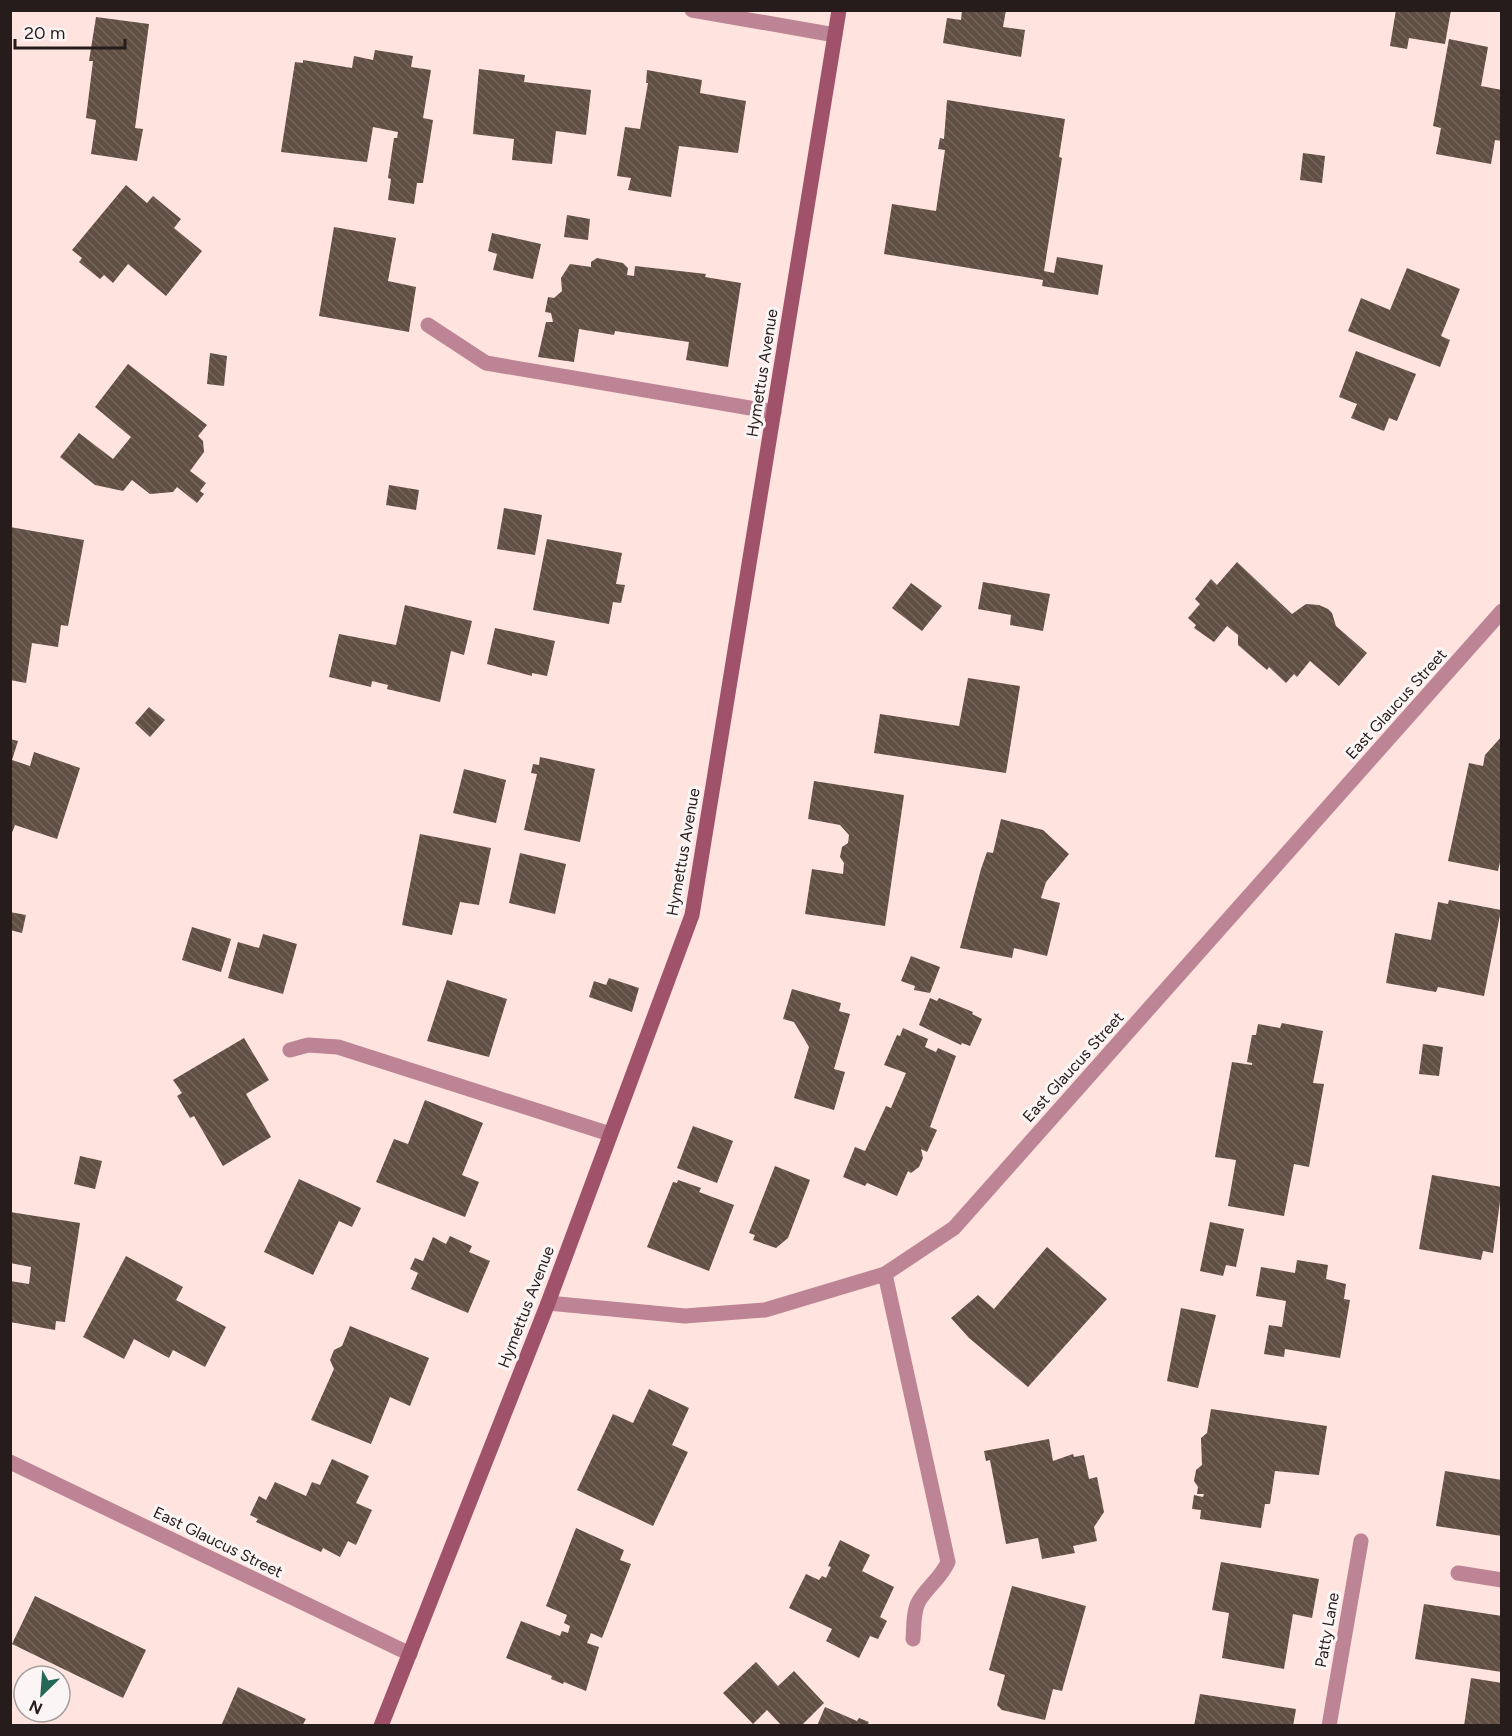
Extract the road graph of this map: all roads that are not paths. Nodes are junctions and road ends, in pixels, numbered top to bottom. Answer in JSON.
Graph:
{"nodes":[{"id":1,"x":692,"y":10,"type":"edge"},
{"id":2,"x":839,"y":10,"type":"edge"},
{"id":3,"x":836,"y":35,"type":"junction"},
{"id":4,"x":428,"y":326,"type":"dead end"},
{"id":5,"x":774,"y":412,"type":"junction"},
{"id":6,"x":1502,"y":611,"type":"edge"},
{"id":7,"x":290,"y":1050,"type":"dead end"},
{"id":8,"x":610,"y":1134,"type":"junction"},
{"id":9,"x":885,"y":1274,"type":"junction"},
{"id":10,"x":548,"y":1303,"type":"junction"},
{"id":11,"x":10,"y":1462,"type":"edge"},
{"id":12,"x":1361,"y":1541,"type":"dead end"},
{"id":13,"x":1458,"y":1573,"type":"dead end"},
{"id":14,"x":1502,"y":1580,"type":"edge"},
{"id":15,"x":913,"y":1639,"type":"dead end"},
{"id":16,"x":410,"y":1654,"type":"junction"},
{"id":17,"x":381,"y":1725,"type":"edge"},
{"id":18,"x":1329,"y":1725,"type":"edge"}],
"edges":[{"from":1,"to":3,"type":"street"},
{"from":2,"to":3,"type":"street","name":"Hymettus Avenue"},
{"from":3,"to":5,"type":"street","name":"Hymettus Avenue"},
{"from":4,"to":5,"type":"street"},
{"from":5,"to":8,"type":"street","name":"Hymettus Avenue"},
{"from":6,"to":9,"type":"street","name":"East Glaucus Street"},
{"from":7,"to":8,"type":"street"},
{"from":8,"to":10,"type":"street","name":"Hymettus Avenue"},
{"from":9,"to":10,"type":"street","name":"East Glaucus Street"},
{"from":9,"to":15,"type":"street"},
{"from":10,"to":16,"type":"street","name":"Hymettus Avenue"},
{"from":11,"to":16,"type":"street","name":"East Glaucus Street"},
{"from":12,"to":18,"type":"street","name":"Patty Lane"},
{"from":13,"to":14,"type":"street"},
{"from":16,"to":17,"type":"street","name":"Hymettus Avenue"}]}
